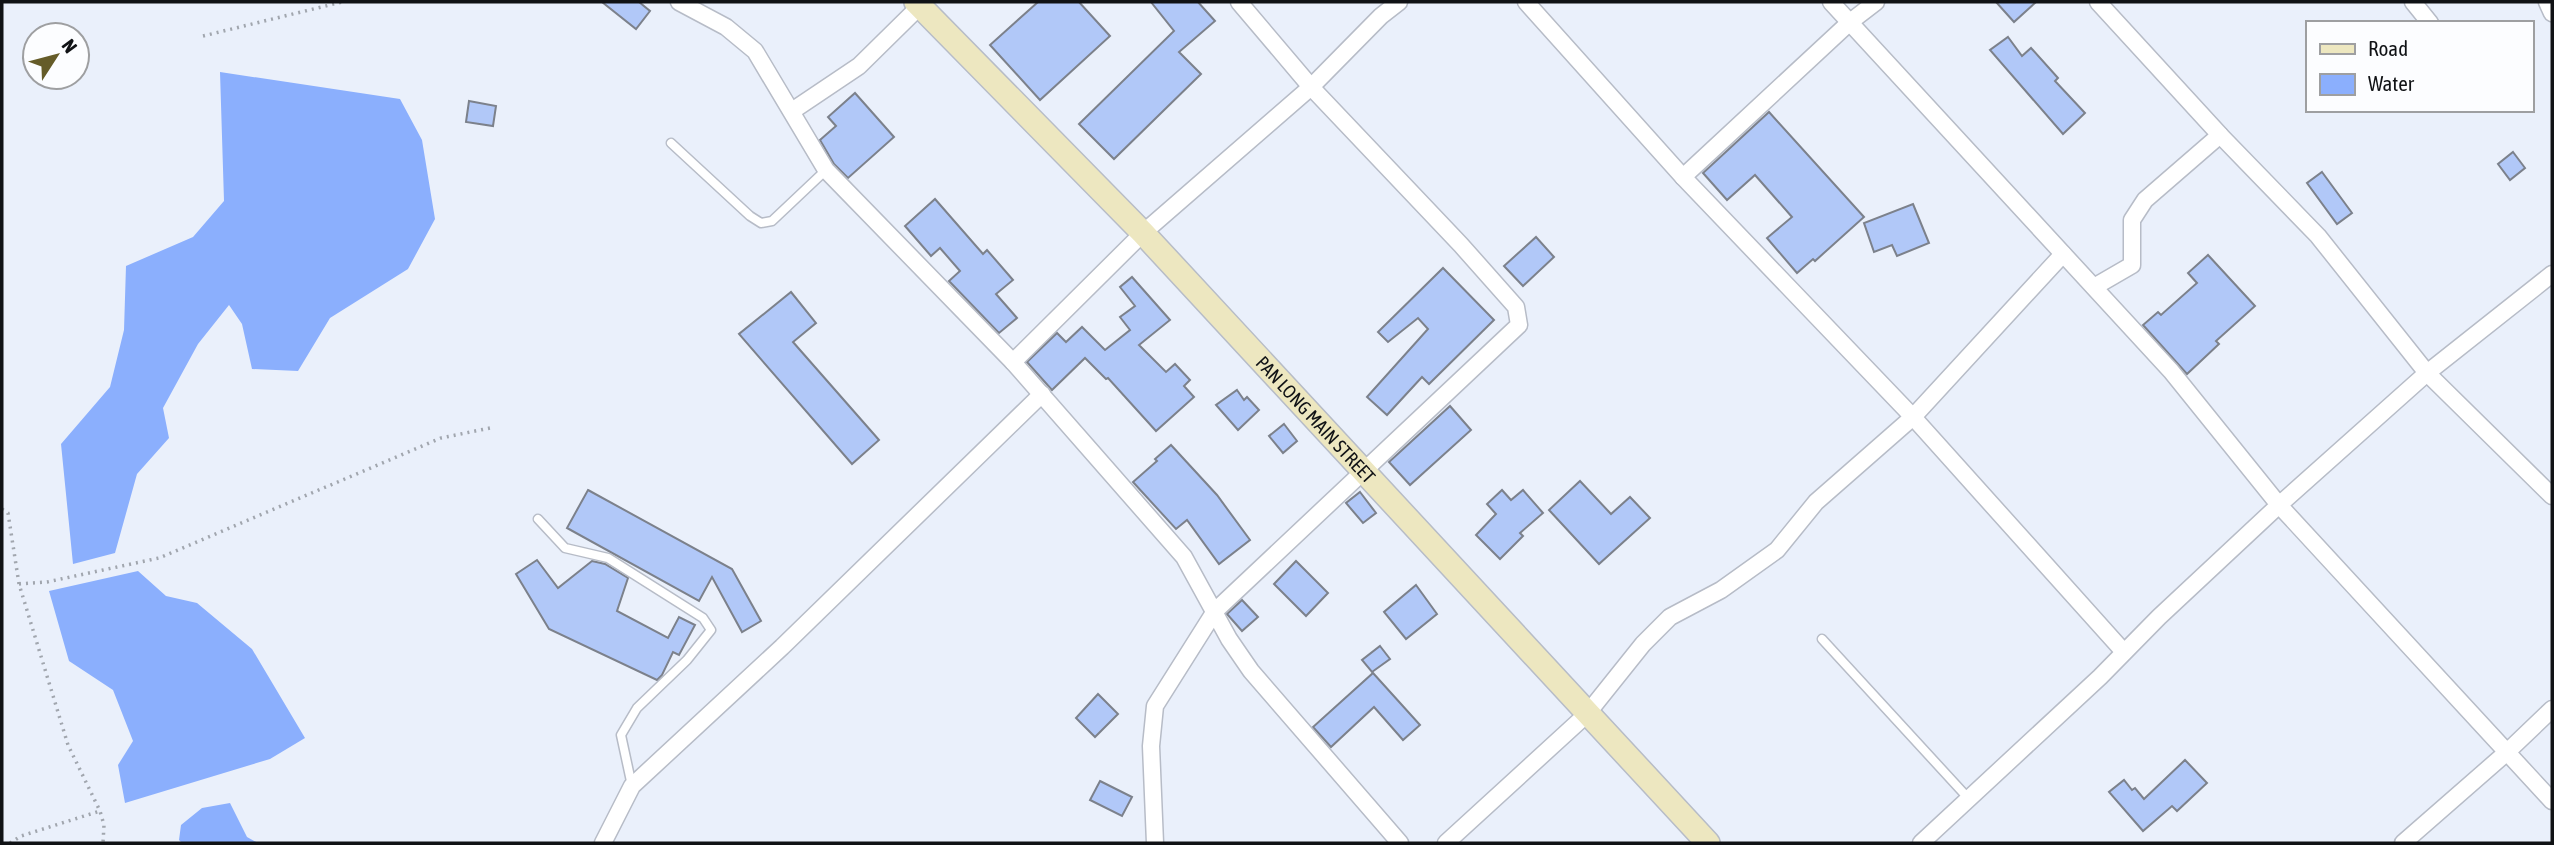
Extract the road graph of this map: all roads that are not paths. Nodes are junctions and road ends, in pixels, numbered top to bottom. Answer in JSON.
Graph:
{"nodes":[{"id":1,"x":679,"y":2,"type":"edge"},
{"id":2,"x":1240,"y":2,"type":"edge"},
{"id":3,"x":1399,"y":2,"type":"edge"},
{"id":4,"x":1526,"y":2,"type":"edge"},
{"id":5,"x":1831,"y":2,"type":"edge"},
{"id":6,"x":1876,"y":2,"type":"edge"},
{"id":7,"x":2098,"y":2,"type":"edge"},
{"id":8,"x":2413,"y":2,"type":"edge"},
{"id":9,"x":920,"y":3,"type":"edge"},
{"id":10,"x":2428,"y":21,"type":"edge"},
{"id":11,"x":1850,"y":22,"type":"junction"},
{"id":12,"x":1311,"y":87,"type":"junction"},
{"id":13,"x":792,"y":111,"type":"junction"},
{"id":14,"x":2220,"y":135,"type":"junction"},
{"id":15,"x":671,"y":144,"type":"dead end"},
{"id":16,"x":826,"y":170,"type":"junction"},
{"id":17,"x":1683,"y":177,"type":"junction"},
{"id":18,"x":1143,"y":233,"type":"junction"},
{"id":19,"x":2063,"y":254,"type":"junction"},
{"id":20,"x":2552,"y":274,"type":"edge"},
{"id":21,"x":2094,"y":287,"type":"junction"},
{"id":22,"x":1013,"y":362,"type":"junction"},
{"id":23,"x":2427,"y":373,"type":"junction"},
{"id":24,"x":1042,"y":394,"type":"junction"},
{"id":25,"x":1913,"y":417,"type":"junction"},
{"id":26,"x":1363,"y":473,"type":"junction"},
{"id":27,"x":2552,"y":496,"type":"edge"},
{"id":28,"x":2279,"y":505,"type":"junction"},
{"id":29,"x":538,"y":519,"type":"dead end"},
{"id":30,"x":1215,"y":611,"type":"junction"},
{"id":31,"x":1822,"y":639,"type":"dead end"},
{"id":32,"x":2124,"y":652,"type":"junction"},
{"id":33,"x":2552,"y":709,"type":"edge"},
{"id":34,"x":1587,"y":715,"type":"junction"},
{"id":35,"x":2506,"y":753,"type":"junction"},
{"id":36,"x":632,"y":786,"type":"junction"},
{"id":37,"x":1969,"y":799,"type":"junction"},
{"id":38,"x":2552,"y":801,"type":"edge"},
{"id":39,"x":603,"y":843,"type":"edge"},
{"id":40,"x":1155,"y":843,"type":"edge"},
{"id":41,"x":1400,"y":843,"type":"edge"},
{"id":42,"x":1446,"y":843,"type":"edge"},
{"id":43,"x":1708,"y":843,"type":"edge"},
{"id":44,"x":1921,"y":843,"type":"edge"},
{"id":45,"x":2403,"y":843,"type":"edge"}],
"edges":[{"from":1,"to":13,"type":"street"},
{"from":2,"to":12,"type":"street"},
{"from":3,"to":12,"type":"street"},
{"from":4,"to":17,"type":"street"},
{"from":5,"to":11,"type":"street"},
{"from":6,"to":11,"type":"street"},
{"from":7,"to":14,"type":"street"},
{"from":8,"to":10,"type":"street"},
{"from":9,"to":13,"type":"street"},
{"from":9,"to":18,"type":"street","name":"PAN LONG MAIN STREET"},
{"from":11,"to":17,"type":"street"},
{"from":11,"to":19,"type":"street"},
{"from":12,"to":18,"type":"street"},
{"from":12,"to":26,"type":"street"},
{"from":13,"to":16,"type":"street"},
{"from":14,"to":21,"type":"street"},
{"from":14,"to":23,"type":"street"},
{"from":15,"to":16,"type":"lane"},
{"from":16,"to":22,"type":"street"},
{"from":17,"to":25,"type":"street"},
{"from":18,"to":22,"type":"street"},
{"from":18,"to":26,"type":"street","name":"PAN LONG MAIN STREET"},
{"from":19,"to":21,"type":"street"},
{"from":19,"to":25,"type":"street"},
{"from":20,"to":23,"type":"street"},
{"from":21,"to":28,"type":"street"},
{"from":22,"to":24,"type":"street"},
{"from":23,"to":27,"type":"street"},
{"from":23,"to":28,"type":"street"},
{"from":24,"to":30,"type":"street"},
{"from":24,"to":36,"type":"street"},
{"from":25,"to":32,"type":"street"},
{"from":25,"to":34,"type":"street"},
{"from":26,"to":30,"type":"street"},
{"from":26,"to":34,"type":"street","name":"PAN LONG MAIN STREET"},
{"from":28,"to":32,"type":"street"},
{"from":28,"to":35,"type":"street"},
{"from":29,"to":36,"type":"lane"},
{"from":30,"to":40,"type":"street"},
{"from":30,"to":41,"type":"street"},
{"from":31,"to":37,"type":"lane"},
{"from":32,"to":37,"type":"street"},
{"from":33,"to":35,"type":"street"},
{"from":34,"to":42,"type":"street"},
{"from":34,"to":43,"type":"street","name":"PAN LONG MAIN STREET"},
{"from":35,"to":38,"type":"street"},
{"from":35,"to":45,"type":"street"},
{"from":36,"to":39,"type":"street"},
{"from":37,"to":44,"type":"street"}]}
